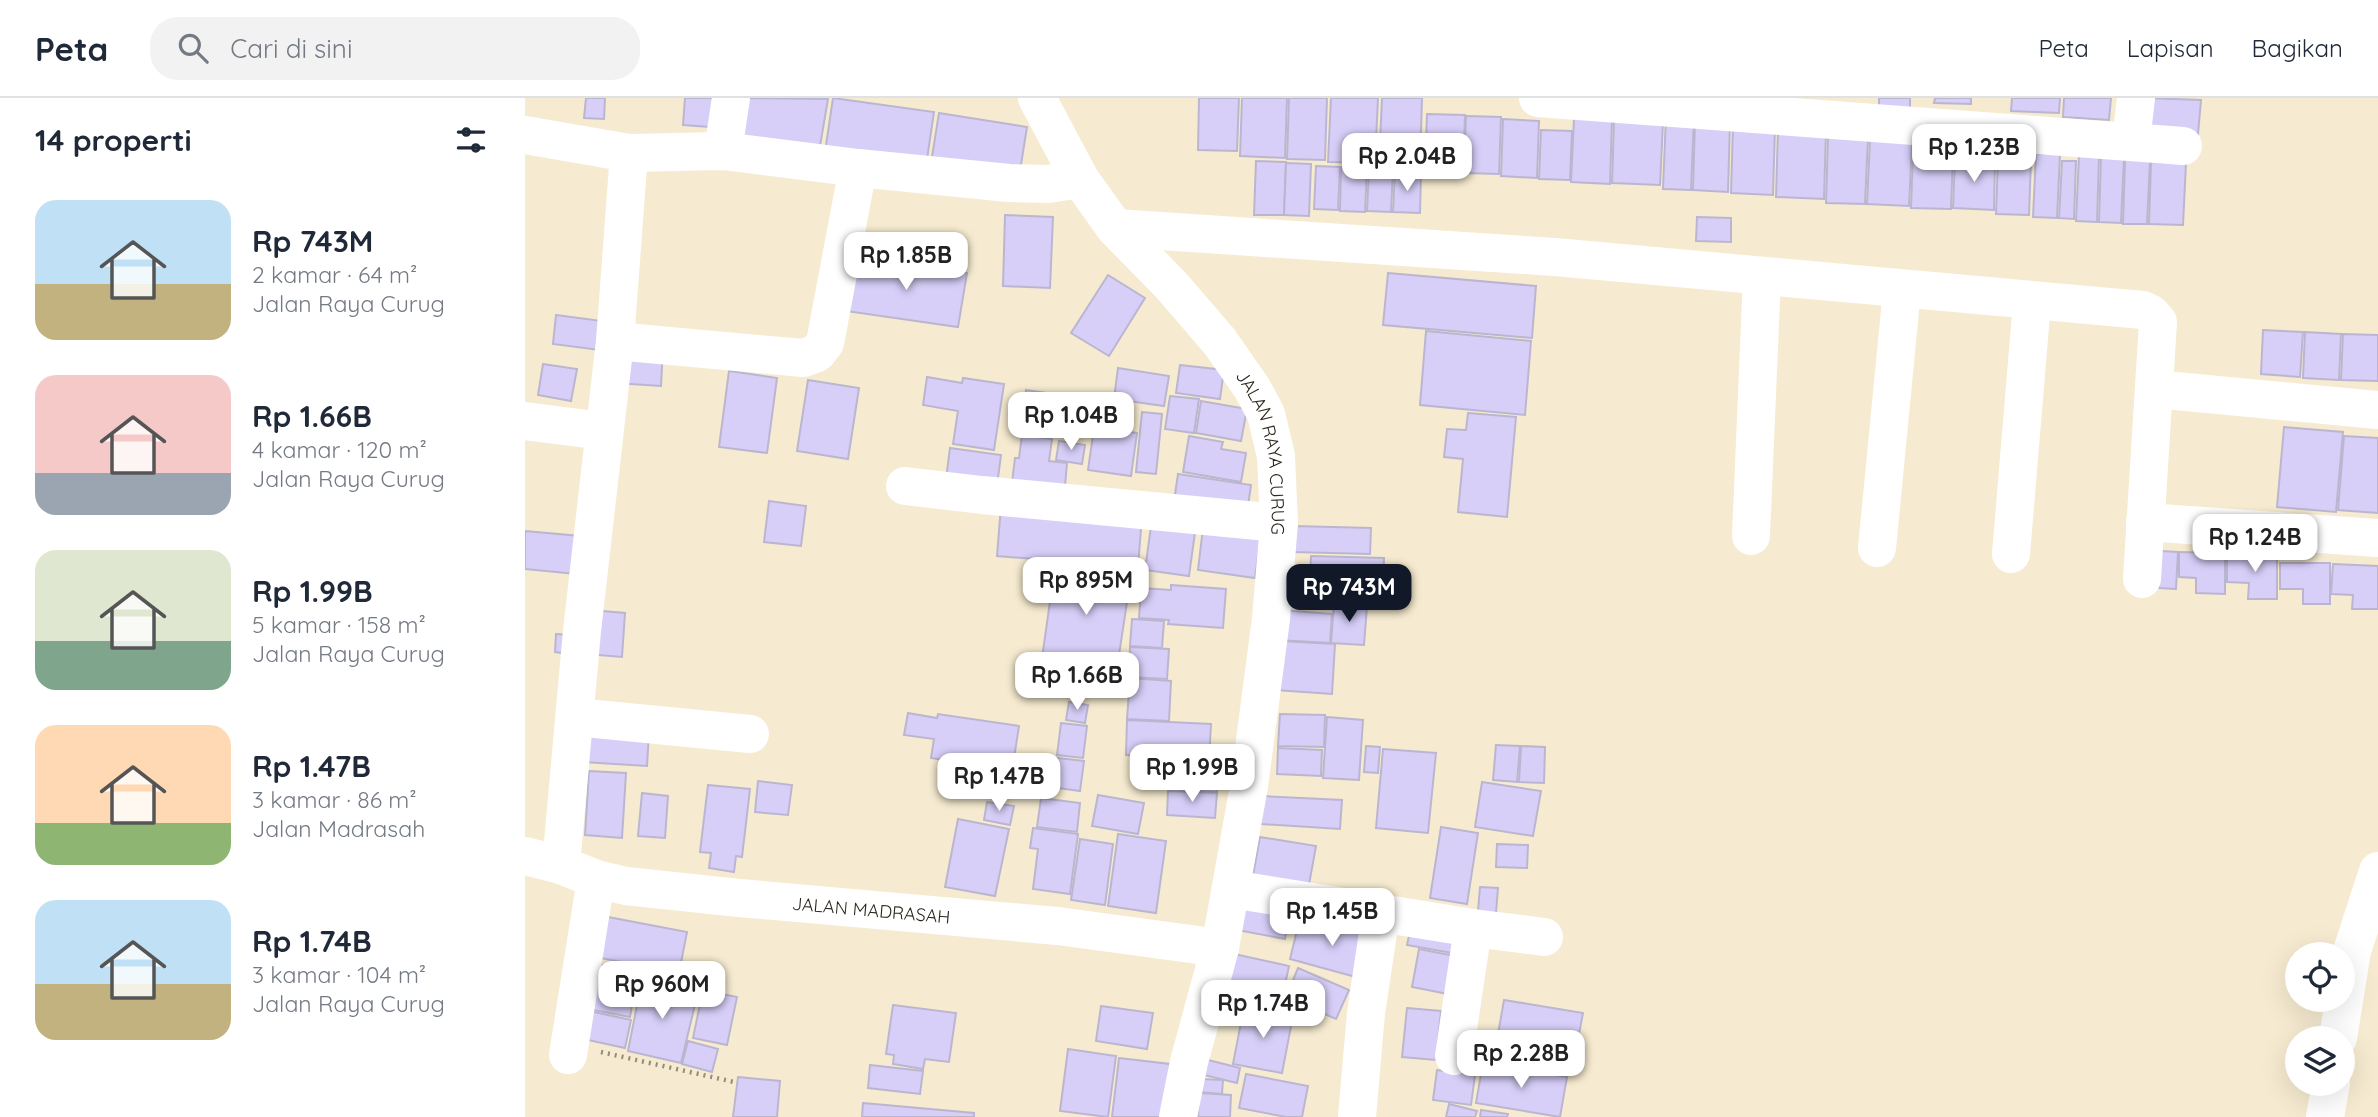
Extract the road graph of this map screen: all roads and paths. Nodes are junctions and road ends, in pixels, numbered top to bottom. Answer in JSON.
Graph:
{"nodes":[{"id":1,"x":731,"y":98,"type":"edge"},
{"id":2,"x":1037,"y":98,"type":"edge"},
{"id":3,"x":1538,"y":98,"type":"edge"},
{"id":4,"x":2136,"y":98,"type":"edge"},
{"id":5,"x":1689,"y":104,"type":"edge"},
{"id":6,"x":1838,"y":109,"type":"edge"},
{"id":7,"x":1991,"y":115,"type":"edge"},
{"id":8,"x":525,"y":135,"type":"edge"},
{"id":9,"x":2131,"y":141,"type":"junction"},
{"id":10,"x":2183,"y":146,"type":"dead end"},
{"id":11,"x":723,"y":151,"type":"junction"},
{"id":12,"x":629,"y":153,"type":"junction"},
{"id":13,"x":858,"y":168,"type":"junction"},
{"id":14,"x":1080,"y":179,"type":"junction"},
{"id":15,"x":1115,"y":228,"type":"junction"},
{"id":16,"x":1762,"y":275,"type":"junction"},
{"id":17,"x":1902,"y":290,"type":"junction"},
{"id":18,"x":2032,"y":302,"type":"junction"},
{"id":19,"x":615,"y":341,"type":"junction"},
{"id":20,"x":2154,"y":389,"type":"junction"},
{"id":21,"x":2378,"y":410,"type":"edge"},
{"id":22,"x":525,"y":421,"type":"edge"},
{"id":23,"x":603,"y":431,"type":"junction"},
{"id":24,"x":905,"y":486,"type":"dead end"},
{"id":25,"x":2145,"y":522,"type":"junction"},
{"id":26,"x":1279,"y":523,"type":"junction"},
{"id":27,"x":1751,"y":536,"type":"dead end"},
{"id":28,"x":2378,"y":538,"type":"edge"},
{"id":29,"x":1877,"y":548,"type":"dead end"},
{"id":30,"x":2011,"y":554,"type":"dead end"},
{"id":31,"x":2142,"y":579,"type":"dead end"},
{"id":32,"x":575,"y":717,"type":"junction"},
{"id":33,"x":750,"y":734,"type":"dead end"},
{"id":34,"x":543,"y":861,"type":"edge"},
{"id":35,"x":2378,"y":871,"type":"edge"},
{"id":36,"x":596,"y":879,"type":"junction"},
{"id":37,"x":1231,"y":889,"type":"junction"},
{"id":38,"x":1381,"y":913,"type":"junction"},
{"id":39,"x":1473,"y":928,"type":"junction"},
{"id":40,"x":1544,"y":937,"type":"dead end"},
{"id":41,"x":1220,"y":948,"type":"junction"},
{"id":42,"x":2340,"y":1026,"type":"edge"},
{"id":43,"x":568,"y":1049,"type":"joint"},
{"id":44,"x":1454,"y":1056,"type":"dead end"},
{"id":45,"x":734,"y":1082,"type":"dead end"},
{"id":46,"x":2329,"y":1096,"type":"edge"},
{"id":47,"x":1178,"y":1117,"type":"edge"},
{"id":48,"x":1357,"y":1117,"type":"edge"},
{"id":49,"x":2325,"y":1117,"type":"edge"}],
"edges":[{"from":1,"to":11,"type":"street"},
{"from":2,"to":14,"type":"street","name":"JALAN RAYA CURUG"},
{"from":3,"to":5,"type":"street"},
{"from":4,"to":9,"type":"street"},
{"from":5,"to":6,"type":"street"},
{"from":6,"to":7,"type":"street"},
{"from":7,"to":9,"type":"street"},
{"from":8,"to":12,"type":"street"},
{"from":9,"to":10,"type":"street"},
{"from":11,"to":12,"type":"street"},
{"from":11,"to":13,"type":"street"},
{"from":12,"to":19,"type":"street"},
{"from":13,"to":14,"type":"street"},
{"from":13,"to":19,"type":"street"},
{"from":14,"to":15,"type":"street","name":"JALAN RAYA CURUG"},
{"from":15,"to":16,"type":"street"},
{"from":15,"to":26,"type":"street","name":"JALAN RAYA CURUG"},
{"from":16,"to":17,"type":"street"},
{"from":16,"to":27,"type":"street"},
{"from":17,"to":18,"type":"street"},
{"from":17,"to":29,"type":"street"},
{"from":18,"to":20,"type":"street"},
{"from":18,"to":30,"type":"street"},
{"from":19,"to":23,"type":"street"},
{"from":20,"to":21,"type":"street"},
{"from":20,"to":25,"type":"street"},
{"from":22,"to":23,"type":"street"},
{"from":23,"to":32,"type":"street"},
{"from":24,"to":26,"type":"street"},
{"from":25,"to":28,"type":"street"},
{"from":25,"to":31,"type":"street"},
{"from":26,"to":37,"type":"street","name":"JALAN RAYA CURUG"},
{"from":32,"to":33,"type":"street"},
{"from":32,"to":34,"type":"street"},
{"from":34,"to":36,"type":"street","name":"JALAN MADRASAH"},
{"from":35,"to":42,"type":"street"},
{"from":36,"to":41,"type":"street","name":"JALAN MADRASAH"},
{"from":36,"to":43,"type":"street"},
{"from":37,"to":38,"type":"street"},
{"from":37,"to":41,"type":"street","name":"JALAN RAYA CURUG"},
{"from":38,"to":39,"type":"street"},
{"from":38,"to":48,"type":"street"},
{"from":39,"to":40,"type":"street"},
{"from":39,"to":44,"type":"street"},
{"from":41,"to":47,"type":"street","name":"JALAN RAYA CURUG"},
{"from":43,"to":45,"type":"path"},
{"from":46,"to":49,"type":"street"}]}
